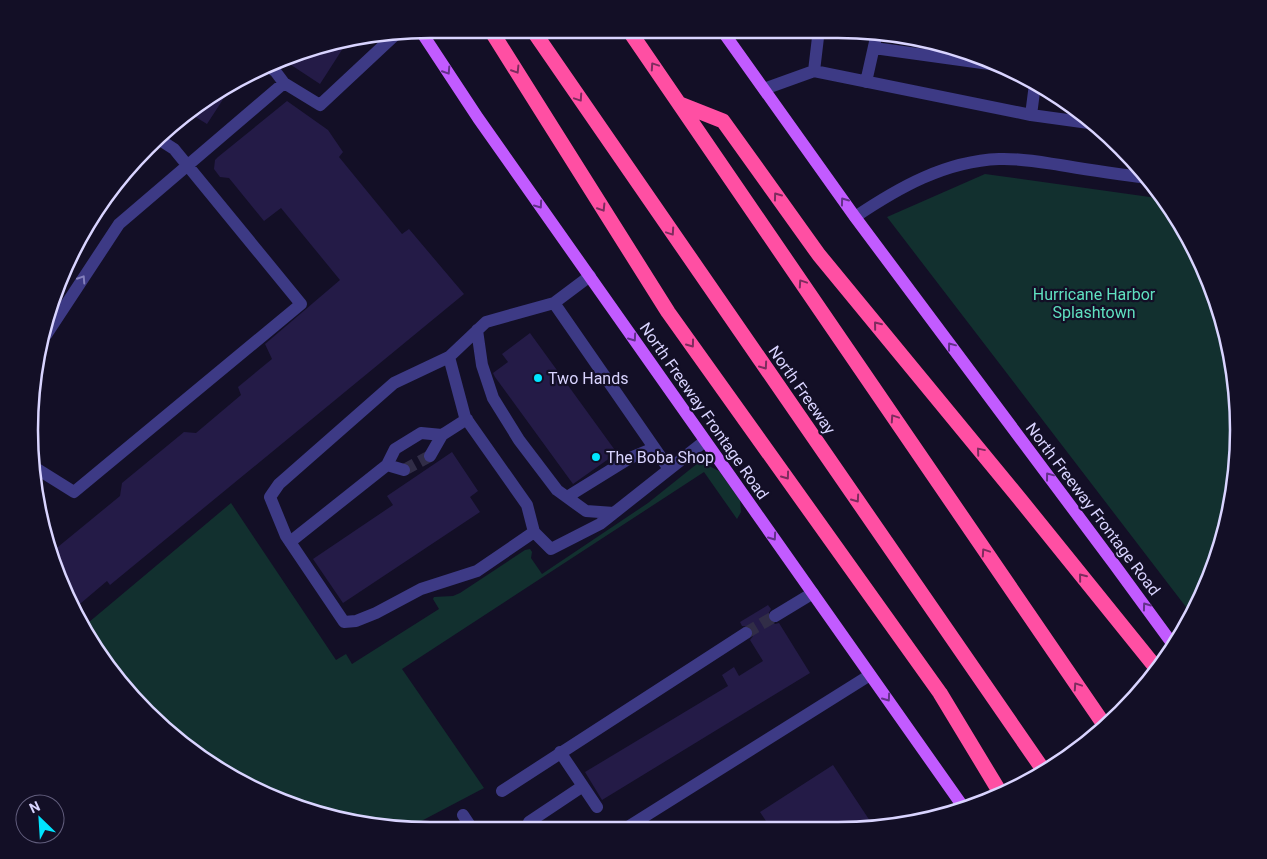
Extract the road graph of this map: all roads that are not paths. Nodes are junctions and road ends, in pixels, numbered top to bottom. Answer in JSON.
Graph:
{"nodes":[{"id":1,"x":425,"y":38,"type":"edge"},
{"id":2,"x":496,"y":38,"type":"edge"},
{"id":3,"x":538,"y":38,"type":"edge"},
{"id":4,"x":634,"y":38,"type":"edge"},
{"id":5,"x":727,"y":38,"type":"edge"},
{"id":6,"x":818,"y":38,"type":"edge"},
{"id":7,"x":876,"y":39,"type":"edge"},
{"id":8,"x":383,"y":40,"type":"edge"},
{"id":9,"x":874,"y":48,"type":"junction"},
{"id":10,"x":976,"y":62,"type":"edge"},
{"id":11,"x":273,"y":70,"type":"edge"},
{"id":12,"x":814,"y":71,"type":"junction"},
{"id":13,"x":866,"y":82,"type":"junction"},
{"id":14,"x":284,"y":83,"type":"junction"},
{"id":15,"x":764,"y":89,"type":"junction"},
{"id":16,"x":1034,"y":90,"type":"edge"},
{"id":17,"x":680,"y":104,"type":"junction"},
{"id":18,"x":1032,"y":115,"type":"junction"},
{"id":19,"x":1077,"y":119,"type":"edge"},
{"id":20,"x":163,"y":142,"type":"edge"},
{"id":21,"x":186,"y":166,"type":"junction"},
{"id":22,"x":1136,"y":176,"type":"edge"},
{"id":23,"x":855,"y":217,"type":"junction"},
{"id":24,"x":590,"y":276,"type":"junction"},
{"id":25,"x":554,"y":303,"type":"junction"},
{"id":26,"x":51,"y":327,"type":"edge"},
{"id":27,"x":477,"y":330,"type":"junction"},
{"id":28,"x":449,"y":357,"type":"junction"},
{"id":29,"x":467,"y":419,"type":"junction"},
{"id":30,"x":442,"y":435,"type":"junction"},
{"id":31,"x":705,"y":440,"type":"junction"},
{"id":32,"x":654,"y":448,"type":"junction"},
{"id":33,"x":430,"y":456,"type":"tunnel mouth"},
{"id":34,"x":387,"y":465,"type":"junction"},
{"id":35,"x":404,"y":470,"type":"tunnel mouth"},
{"id":36,"x":669,"y":470,"type":"junction"},
{"id":37,"x":40,"y":471,"type":"edge"},
{"id":38,"x":567,"y":497,"type":"junction"},
{"id":39,"x":614,"y":513,"type":"junction"},
{"id":40,"x":534,"y":532,"type":"junction"},
{"id":41,"x":290,"y":542,"type":"junction"},
{"id":42,"x":813,"y":593,"type":"junction"},
{"id":43,"x":775,"y":616,"type":"tunnel mouth"},
{"id":44,"x":746,"y":633,"type":"tunnel mouth"},
{"id":45,"x":1169,"y":639,"type":"edge"},
{"id":46,"x":1152,"y":663,"type":"edge"},
{"id":47,"x":870,"y":675,"type":"junction"},
{"id":48,"x":1100,"y":720,"type":"edge"},
{"id":49,"x":560,"y":752,"type":"junction"},
{"id":50,"x":1040,"y":765,"type":"edge"},
{"id":51,"x":583,"y":786,"type":"junction"},
{"id":52,"x":997,"y":788,"type":"edge"},
{"id":53,"x":502,"y":791,"type":"dead end"},
{"id":54,"x":960,"y":802,"type":"edge"},
{"id":55,"x":597,"y":807,"type":"dead end"},
{"id":56,"x":463,"y":815,"type":"dead end"},
{"id":57,"x":467,"y":822,"type":"edge"},
{"id":58,"x":529,"y":822,"type":"dead end"},
{"id":59,"x":636,"y":822,"type":"edge"}],
"edges":[{"from":1,"to":24,"type":"main road","name":"North Freeway Frontage Road","one_way":true},
{"from":2,"to":52,"type":"highway","one_way":true},
{"from":3,"to":50,"type":"highway","name":"North Freeway","one_way":true},
{"from":17,"to":4,"type":"highway","one_way":true},
{"from":5,"to":15,"type":"main road","name":"North Freeway Frontage Road"},
{"from":6,"to":12,"type":"lane"},
{"from":7,"to":9,"type":"lane"},
{"from":8,"to":14,"type":"lane"},
{"from":9,"to":10,"type":"lane"},
{"from":9,"to":13,"type":"lane"},
{"from":11,"to":14,"type":"lane"},
{"from":12,"to":13,"type":"lane"},
{"from":12,"to":15,"type":"lane"},
{"from":13,"to":18,"type":"lane"},
{"from":14,"to":21,"type":"lane"},
{"from":23,"to":15,"type":"main road","name":"North Freeway Frontage Road","one_way":true},
{"from":16,"to":18,"type":"lane"},
{"from":46,"to":17,"type":"highway","one_way":true},
{"from":48,"to":17,"type":"highway","one_way":true},
{"from":18,"to":19,"type":"lane"},
{"from":20,"to":21,"type":"lane"},
{"from":26,"to":21,"type":"lane","one_way":true},
{"from":21,"to":37,"type":"lane"},
{"from":22,"to":23,"type":"lane"},
{"from":45,"to":23,"type":"main road","name":"North Freeway Frontage Road","one_way":true},
{"from":24,"to":25,"type":"lane"},
{"from":24,"to":31,"type":"main road","name":"North Freeway Frontage Road","one_way":true},
{"from":25,"to":27,"type":"lane"},
{"from":25,"to":32,"type":"lane"},
{"from":27,"to":28,"type":"lane"},
{"from":27,"to":38,"type":"lane"},
{"from":28,"to":29,"type":"lane"},
{"from":28,"to":41,"type":"lane"},
{"from":29,"to":30,"type":"lane"},
{"from":29,"to":40,"type":"lane"},
{"from":30,"to":33,"type":"lane"},
{"from":30,"to":34,"type":"lane"},
{"from":31,"to":36,"type":"lane"},
{"from":31,"to":42,"type":"main road","name":"North Freeway Frontage Road","one_way":true},
{"from":32,"to":36,"type":"lane"},
{"from":32,"to":38,"type":"lane"},
{"from":34,"to":35,"type":"lane"},
{"from":34,"to":41,"type":"lane"},
{"from":36,"to":39,"type":"lane"},
{"from":38,"to":39,"type":"lane"},
{"from":39,"to":40,"type":"lane"},
{"from":40,"to":41,"type":"lane"},
{"from":42,"to":43,"type":"lane"},
{"from":42,"to":47,"type":"main road","name":"North Freeway Frontage Road"},
{"from":44,"to":49,"type":"lane"},
{"from":47,"to":54,"type":"main road","name":"North Freeway Frontage Road","one_way":true},
{"from":47,"to":59,"type":"lane"},
{"from":49,"to":51,"type":"lane"},
{"from":49,"to":53,"type":"lane"},
{"from":51,"to":55,"type":"lane"},
{"from":51,"to":58,"type":"lane"},
{"from":56,"to":57,"type":"lane"}]}
